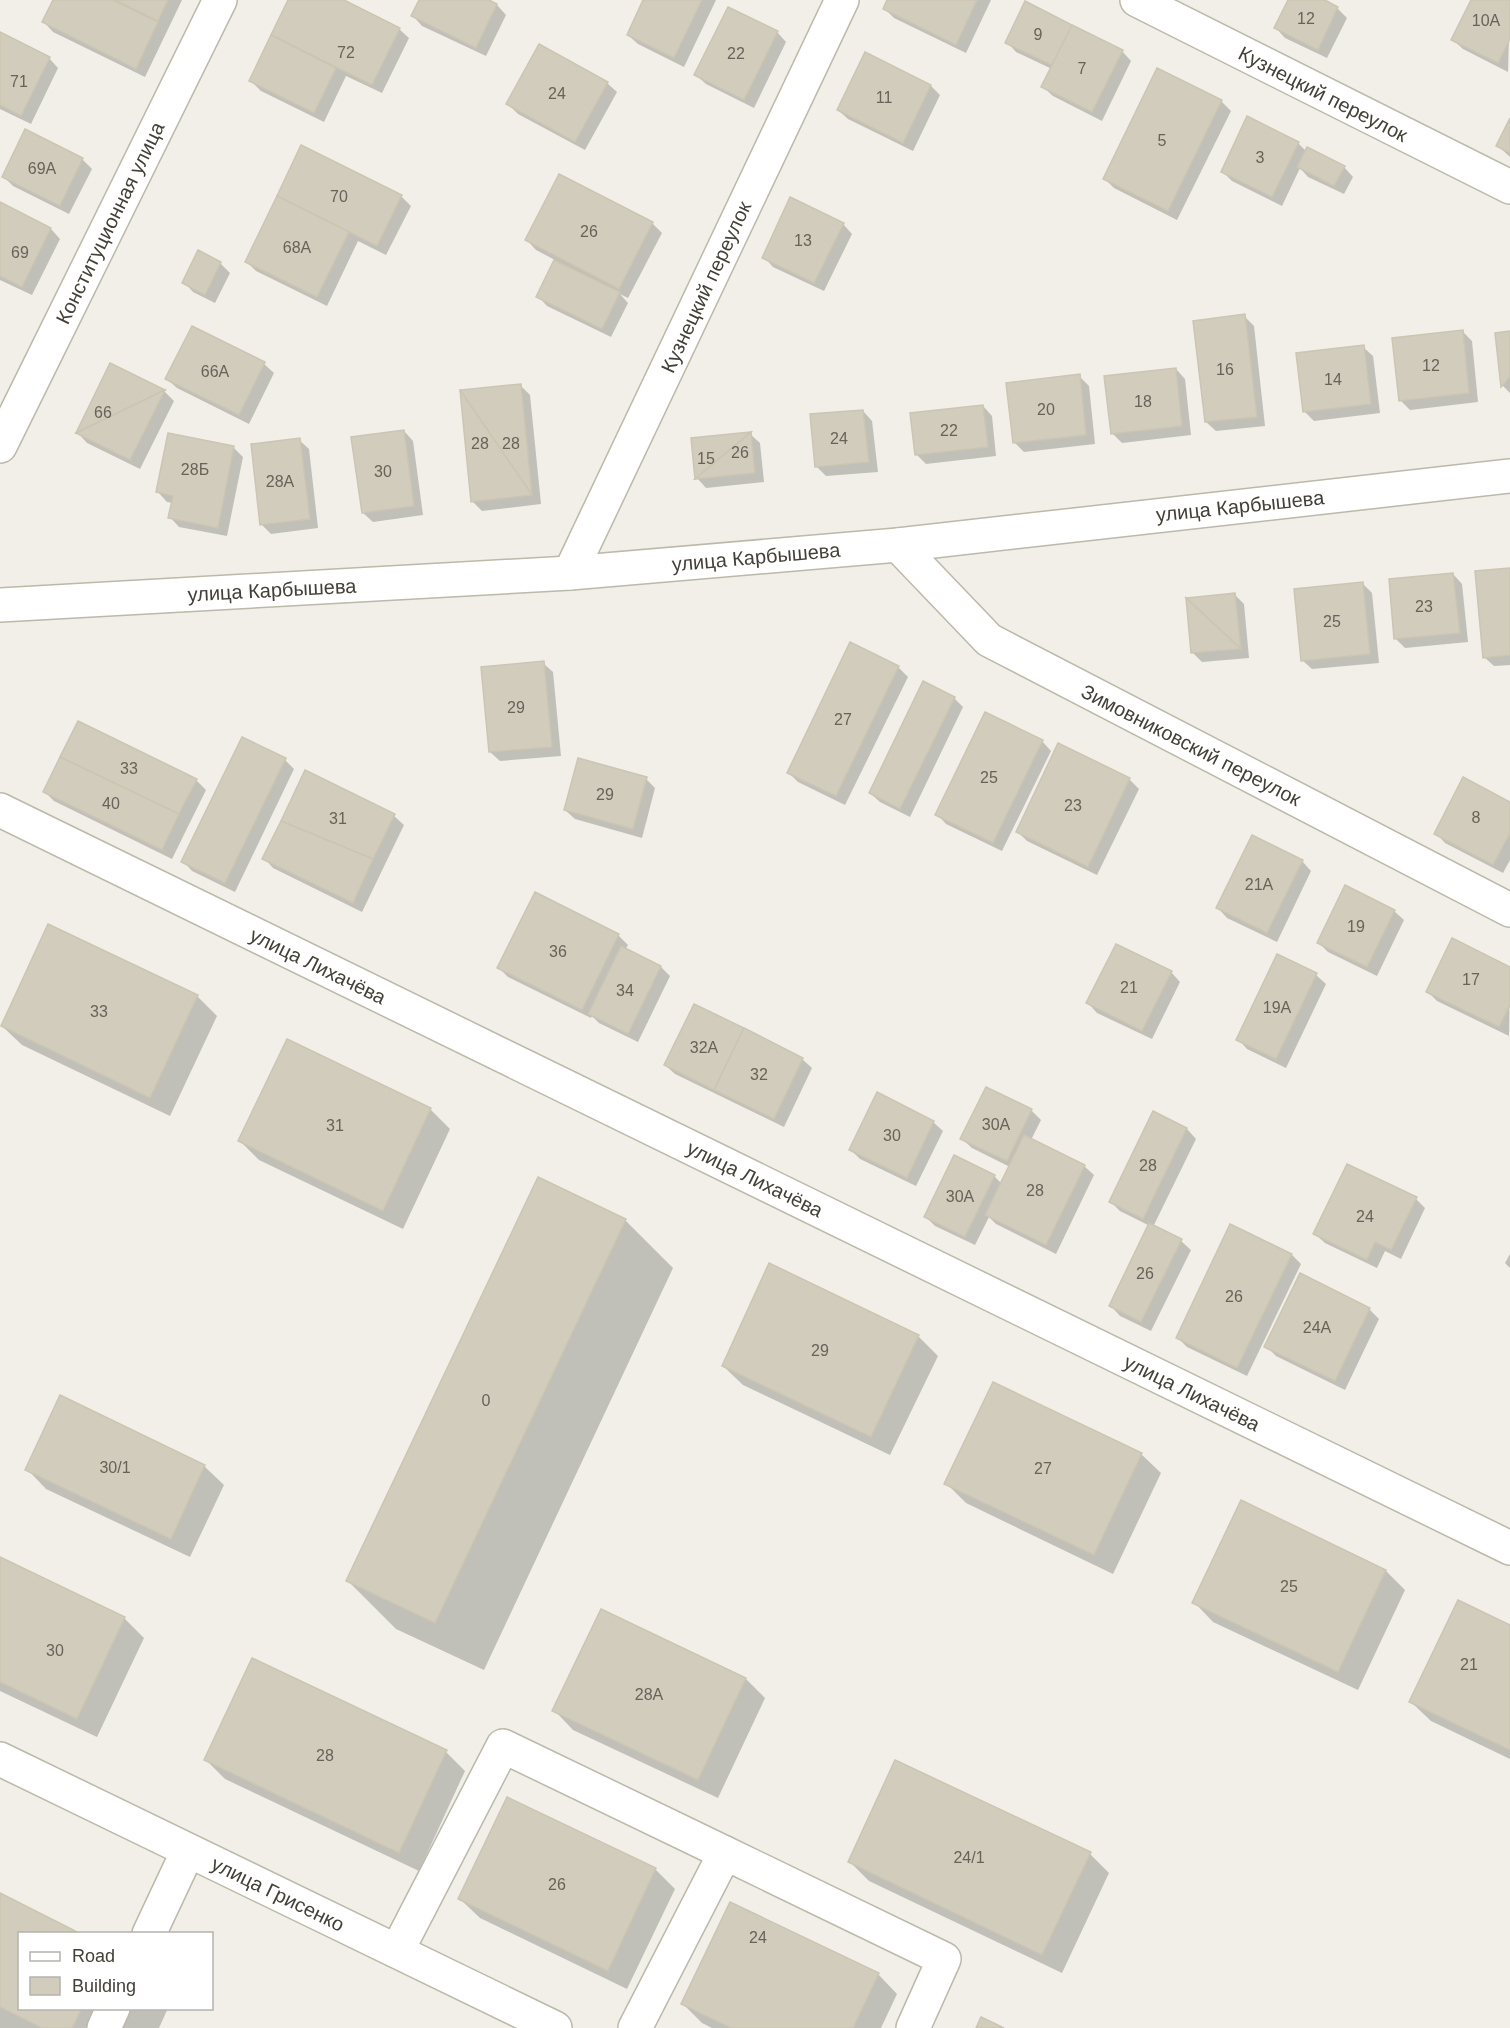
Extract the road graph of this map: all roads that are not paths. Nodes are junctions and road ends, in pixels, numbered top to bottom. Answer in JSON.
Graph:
{"nodes":[{"id":1,"x":220,"y":0,"type":"edge"},
{"id":2,"x":842,"y":0,"type":"edge"},
{"id":3,"x":1137,"y":0,"type":"edge"},
{"id":4,"x":1510,"y":187,"type":"edge"},
{"id":5,"x":0,"y":446,"type":"edge"},
{"id":6,"x":1510,"y":476,"type":"edge"},
{"id":7,"x":898,"y":545,"type":"junction"},
{"id":8,"x":570,"y":573,"type":"junction"},
{"id":9,"x":0,"y":605,"type":"edge"},
{"id":10,"x":0,"y":810,"type":"edge"},
{"id":11,"x":1510,"y":910,"type":"edge"},
{"id":12,"x":1510,"y":1548,"type":"edge"},
{"id":13,"x":0,"y":1760,"type":"edge"},
{"id":14,"x":188,"y":1851,"type":"junction"},
{"id":15,"x":725,"y":1853,"type":"junction"},
{"id":16,"x":150,"y":1932,"type":"edge"},
{"id":17,"x":397,"y":1951,"type":"junction"},
{"id":18,"x":112,"y":2010,"type":"edge"},
{"id":19,"x":104,"y":2028,"type":"edge"},
{"id":20,"x":555,"y":2028,"type":"edge"},
{"id":21,"x":635,"y":2028,"type":"edge"},
{"id":22,"x":913,"y":2028,"type":"edge"}],
"edges":[{"from":1,"to":5,"type":"street","name":"Конституционная улица"},
{"from":2,"to":8,"type":"street","name":"Кузнецкий переулок"},
{"from":3,"to":4,"type":"street","name":"Кузнецкий переулок"},
{"from":6,"to":7,"type":"street","name":"улица Карбышева"},
{"from":7,"to":8,"type":"street","name":"улица Карбышева"},
{"from":7,"to":11,"type":"street","name":"Зимовниковский переулок"},
{"from":8,"to":9,"type":"street","name":"улица Карбышева"},
{"from":10,"to":12,"type":"street","name":"улица Лихачёва"},
{"from":13,"to":14,"type":"street","name":"улица Грисенко"},
{"from":14,"to":16,"type":"street"},
{"from":14,"to":17,"type":"street","name":"улица Грисенко"},
{"from":15,"to":17,"type":"street"},
{"from":15,"to":21,"type":"street"},
{"from":15,"to":22,"type":"street"},
{"from":17,"to":20,"type":"street","name":"улица Грисенко"},
{"from":18,"to":19,"type":"street"}]}
